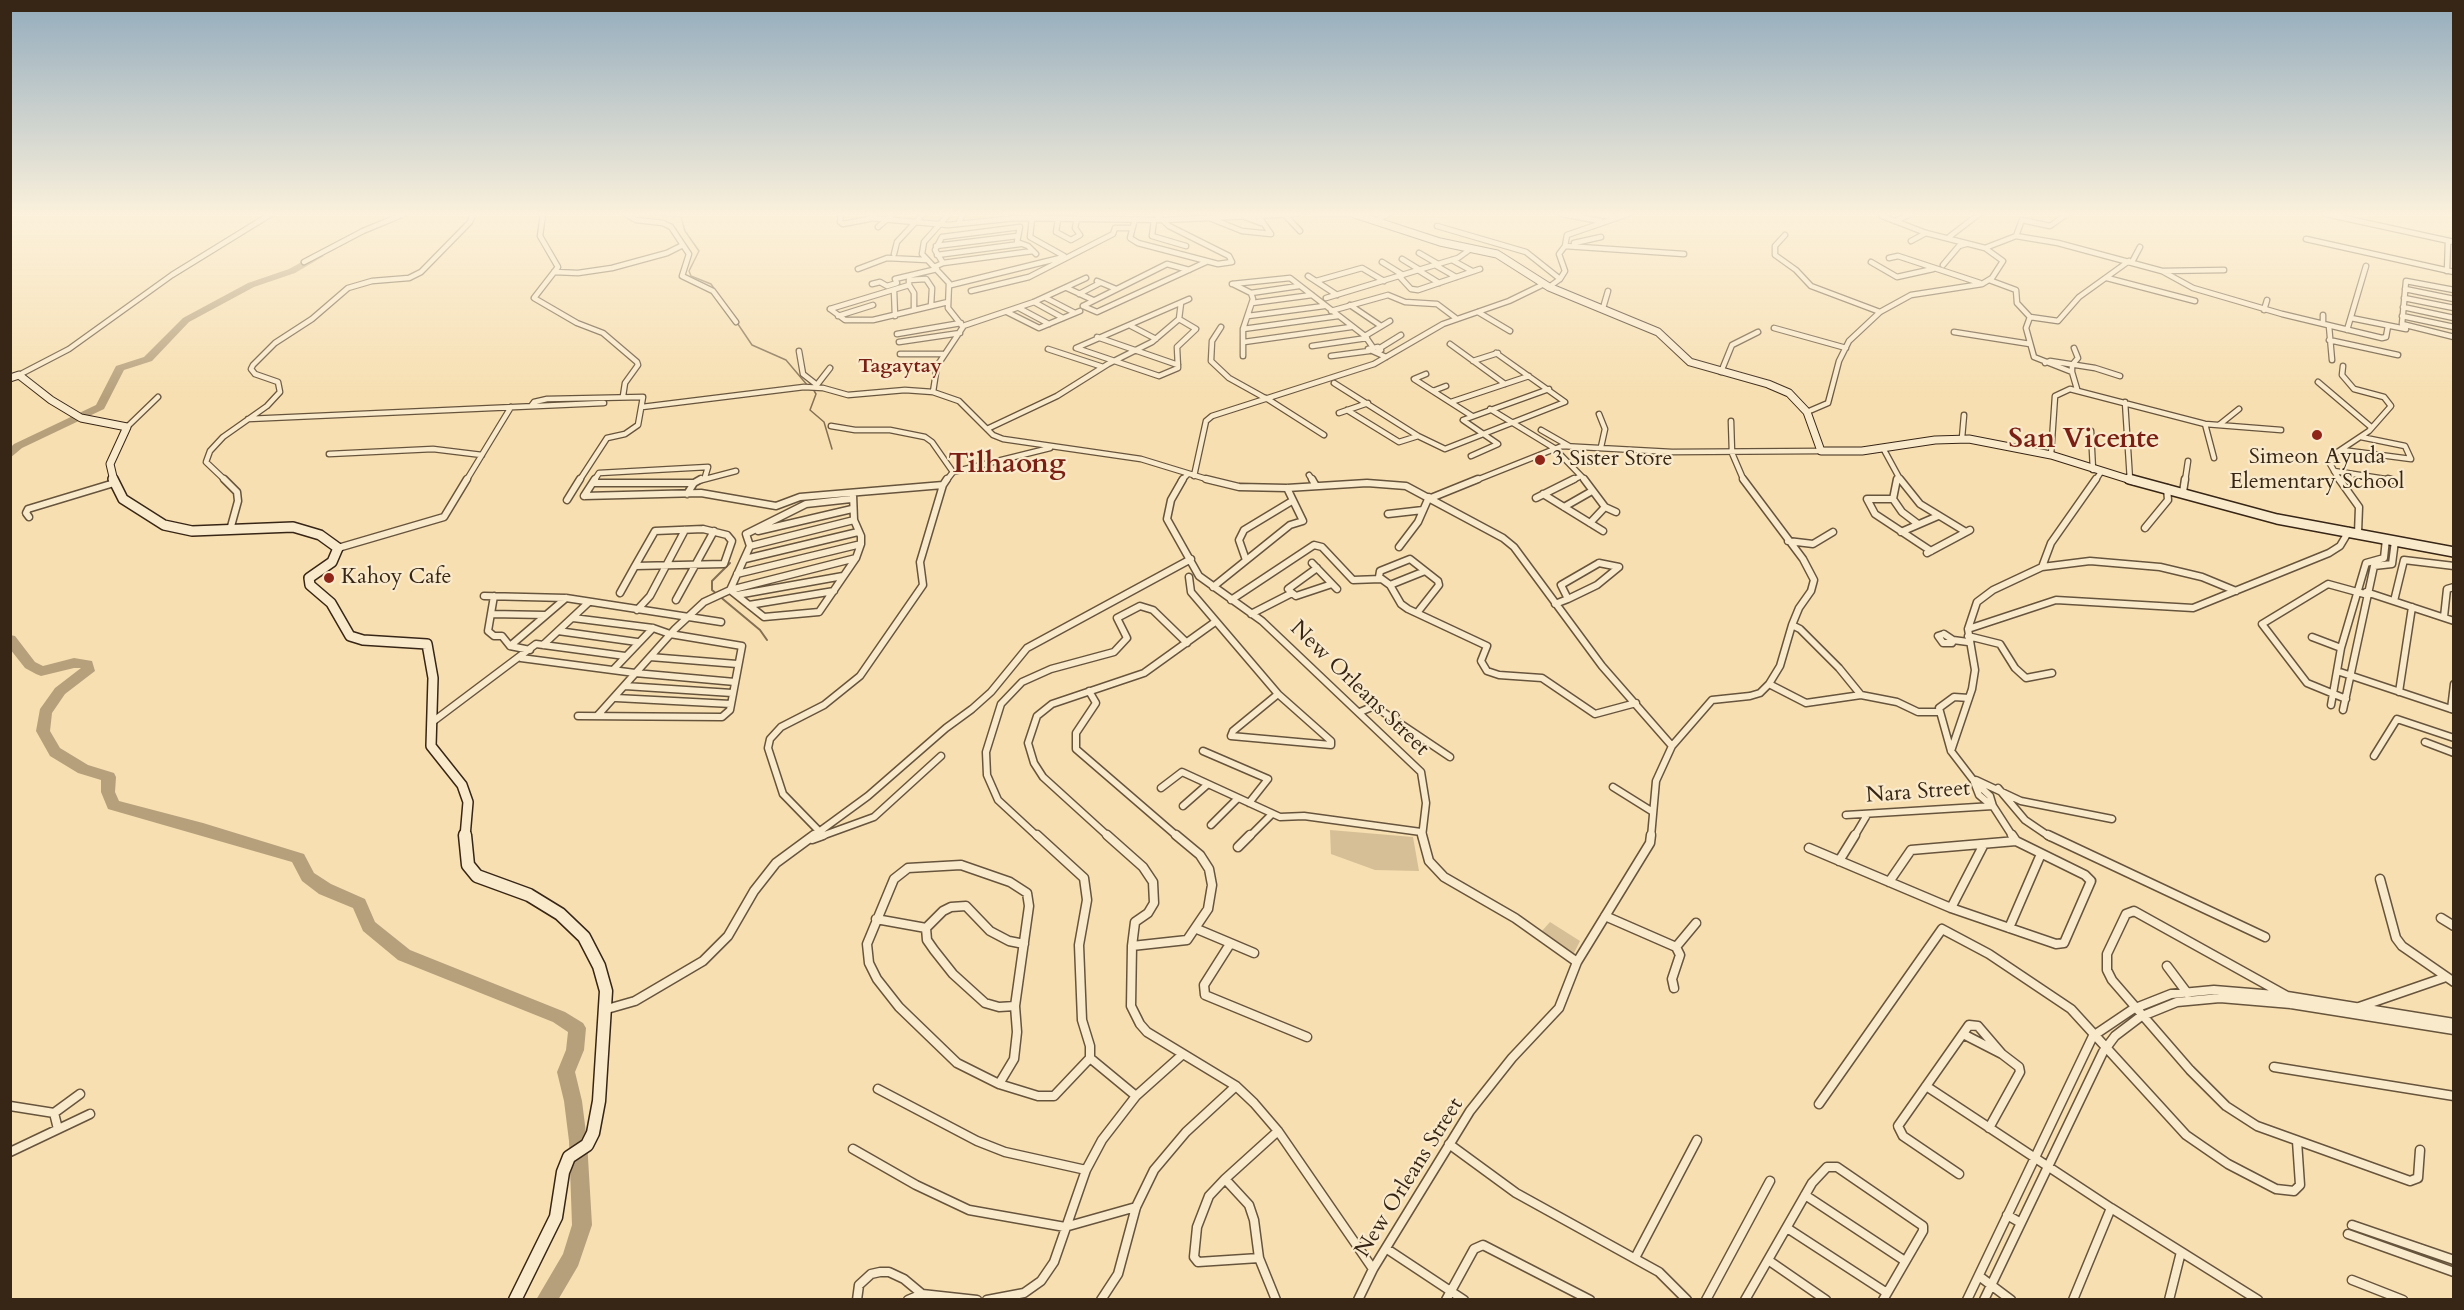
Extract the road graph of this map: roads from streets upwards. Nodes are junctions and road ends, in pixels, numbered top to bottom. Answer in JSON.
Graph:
{"nodes":[{"id":1,"x":172,"y":275,"type":"edge"},
{"id":2,"x":415,"y":275,"type":"edge"},
{"id":3,"x":551,"y":275,"type":"edge"},
{"id":4,"x":682,"y":275,"type":"edge"},
{"id":5,"x":909,"y":275,"type":"edge"},
{"id":6,"x":942,"y":275,"type":"edge"},
{"id":7,"x":990,"y":275,"type":"edge"},
{"id":8,"x":1037,"y":275,"type":"edge"},
{"id":9,"x":1144,"y":275,"type":"edge"},
{"id":10,"x":1178,"y":275,"type":"edge"},
{"id":11,"x":1335,"y":275,"type":"edge"},
{"id":12,"x":1374,"y":275,"type":"edge"},
{"id":13,"x":1427,"y":275,"type":"edge"},
{"id":14,"x":1453,"y":275,"type":"edge"},
{"id":15,"x":1462,"y":275,"type":"edge"},
{"id":16,"x":1530,"y":275,"type":"edge"},
{"id":17,"x":1555,"y":275,"type":"edge"},
{"id":18,"x":1561,"y":275,"type":"edge"},
{"id":19,"x":1801,"y":275,"type":"edge"},
{"id":20,"x":1953,"y":275,"type":"edge"},
{"id":21,"x":1993,"y":275,"type":"edge"},
{"id":22,"x":2111,"y":275,"type":"edge"},
{"id":23,"x":2170,"y":275,"type":"edge"},
{"id":24,"x":2363,"y":275,"type":"edge"},
{"id":25,"x":1308,"y":276,"type":"dead end"},
{"id":26,"x":1401,"y":276,"type":"joint"},
{"id":27,"x":1456,"y":277,"type":"junction"},
{"id":28,"x":1086,"y":278,"type":"dead end"},
{"id":29,"x":2107,"y":278,"type":"junction"},
{"id":30,"x":974,"y":279,"type":"junction"},
{"id":31,"x":1560,"y":279,"type":"junction"},
{"id":32,"x":1316,"y":280,"type":"junction"},
{"id":33,"x":1989,"y":280,"type":"junction"},
{"id":34,"x":1384,"y":281,"type":"junction"},
{"id":35,"x":1439,"y":283,"type":"junction"},
{"id":36,"x":872,"y":284,"type":"dead end"},
{"id":37,"x":1982,"y":284,"type":"junction"},
{"id":38,"x":909,"y":285,"type":"junction"},
{"id":39,"x":951,"y":285,"type":"junction"},
{"id":40,"x":1299,"y":286,"type":"junction"},
{"id":41,"x":1546,"y":286,"type":"junction"},
{"id":42,"x":1067,"y":288,"type":"junction"},
{"id":43,"x":1116,"y":289,"type":"junction"},
{"id":44,"x":2405,"y":289,"type":"junction"},
{"id":45,"x":894,"y":290,"type":"junction"},
{"id":46,"x":2454,"y":290,"type":"edge"},
{"id":47,"x":1608,"y":291,"type":"dead end"},
{"id":48,"x":1251,"y":293,"type":"junction"},
{"id":49,"x":1079,"y":294,"type":"junction"},
{"id":50,"x":1337,"y":295,"type":"junction"},
{"id":51,"x":873,"y":296,"type":"junction"},
{"id":52,"x":1312,"y":296,"type":"junction"},
{"id":53,"x":1046,"y":298,"type":"junction"},
{"id":54,"x":1189,"y":298,"type":"dead end"},
{"id":55,"x":1326,"y":298,"type":"dead end"},
{"id":56,"x":2404,"y":298,"type":"junction"},
{"id":57,"x":2454,"y":299,"type":"edge"},
{"id":58,"x":1093,"y":300,"type":"junction"},
{"id":59,"x":2267,"y":300,"type":"dead end"},
{"id":60,"x":2195,"y":301,"type":"dead end"},
{"id":61,"x":948,"y":302,"type":"junction"},
{"id":62,"x":1034,"y":302,"type":"junction"},
{"id":63,"x":1181,"y":303,"type":"junction"},
{"id":64,"x":1252,"y":303,"type":"junction"},
{"id":65,"x":873,"y":305,"type":"junction"},
{"id":66,"x":1350,"y":305,"type":"junction"},
{"id":67,"x":931,"y":306,"type":"junction"},
{"id":68,"x":1324,"y":306,"type":"junction"},
{"id":69,"x":2403,"y":307,"type":"junction"},
{"id":70,"x":1019,"y":308,"type":"junction"},
{"id":71,"x":1603,"y":308,"type":"junction"},
{"id":72,"x":2454,"y":308,"type":"edge"},
{"id":73,"x":2264,"y":309,"type":"junction"},
{"id":74,"x":914,"y":310,"type":"junction"},
{"id":75,"x":1331,"y":311,"type":"junction"},
{"id":76,"x":1007,"y":312,"type":"junction"},
{"id":77,"x":1478,"y":312,"type":"junction"},
{"id":78,"x":1880,"y":312,"type":"junction"},
{"id":79,"x":2323,"y":315,"type":"dead end"},
{"id":80,"x":838,"y":316,"type":"junction"},
{"id":81,"x":895,"y":316,"type":"junction"},
{"id":82,"x":1248,"y":316,"type":"junction"},
{"id":83,"x":1338,"y":316,"type":"junction"},
{"id":84,"x":2402,"y":316,"type":"junction"},
{"id":85,"x":2030,"y":317,"type":"junction"},
{"id":86,"x":1063,"y":318,"type":"junction"},
{"id":87,"x":2351,"y":318,"type":"junction"},
{"id":88,"x":2454,"y":318,"type":"edge"},
{"id":89,"x":1179,"y":319,"type":"junction"},
{"id":90,"x":1456,"y":319,"type":"junction"},
{"id":91,"x":873,"y":320,"type":"junction"},
{"id":92,"x":1390,"y":321,"type":"dead end"},
{"id":93,"x":736,"y":322,"type":"dead end"},
{"id":94,"x":962,"y":324,"type":"junction"},
{"id":95,"x":1049,"y":324,"type":"junction"},
{"id":96,"x":2323,"y":324,"type":"junction"},
{"id":97,"x":1131,"y":326,"type":"junction"},
{"id":98,"x":1381,"y":326,"type":"junction"},
{"id":99,"x":2330,"y":326,"type":"junction"},
{"id":100,"x":2388,"y":326,"type":"junction"},
{"id":101,"x":1221,"y":327,"type":"dead end"},
{"id":102,"x":1352,"y":327,"type":"junction"},
{"id":103,"x":2454,"y":327,"type":"edge"},
{"id":104,"x":1774,"y":328,"type":"dead end"},
{"id":105,"x":927,"y":329,"type":"junction"},
{"id":106,"x":1244,"y":329,"type":"junction"},
{"id":107,"x":2347,"y":330,"type":"junction"},
{"id":108,"x":1510,"y":332,"type":"dead end"},
{"id":109,"x":1758,"y":332,"type":"dead end"},
{"id":110,"x":1954,"y":332,"type":"dead end"},
{"id":111,"x":960,"y":333,"type":"junction"},
{"id":112,"x":897,"y":334,"type":"dead end"},
{"id":113,"x":1401,"y":335,"type":"dead end"},
{"id":114,"x":1096,"y":336,"type":"junction"},
{"id":115,"x":930,"y":337,"type":"junction"},
{"id":116,"x":1366,"y":337,"type":"junction"},
{"id":117,"x":2454,"y":338,"type":"edge"},
{"id":118,"x":1156,"y":339,"type":"junction"},
{"id":119,"x":2329,"y":340,"type":"junction"},
{"id":120,"x":899,"y":342,"type":"dead end"},
{"id":121,"x":1244,"y":342,"type":"junction"},
{"id":122,"x":1450,"y":344,"type":"dead end"},
{"id":123,"x":2030,"y":344,"type":"junction"},
{"id":124,"x":1312,"y":346,"type":"dead end"},
{"id":125,"x":1846,"y":348,"type":"junction"},
{"id":126,"x":2074,"y":348,"type":"dead end"},
{"id":127,"x":1048,"y":349,"type":"dead end"},
{"id":128,"x":1138,"y":349,"type":"junction"},
{"id":129,"x":1371,"y":349,"type":"junction"},
{"id":130,"x":1378,"y":350,"type":"junction"},
{"id":131,"x":799,"y":351,"type":"dead end"},
{"id":132,"x":900,"y":354,"type":"dead end"},
{"id":133,"x":943,"y":354,"type":"junction"},
{"id":134,"x":2398,"y":355,"type":"dead end"},
{"id":135,"x":1243,"y":356,"type":"dead end"},
{"id":136,"x":1331,"y":356,"type":"dead end"},
{"id":137,"x":1386,"y":357,"type":"junction"},
{"id":138,"x":2332,"y":360,"type":"dead end"},
{"id":139,"x":1114,"y":361,"type":"junction"},
{"id":140,"x":1473,"y":361,"type":"junction"},
{"id":141,"x":2045,"y":363,"type":"junction"},
{"id":142,"x":1178,"y":365,"type":"junction"},
{"id":143,"x":2073,"y":365,"type":"junction"},
{"id":144,"x":2343,"y":366,"type":"dead end"},
{"id":145,"x":1103,"y":367,"type":"junction"},
{"id":146,"x":830,"y":368,"type":"dead end"},
{"id":147,"x":1721,"y":372,"type":"junction"},
{"id":148,"x":2072,"y":372,"type":"junction"},
{"id":149,"x":1426,"y":374,"type":"dead end"},
{"id":150,"x":19,"y":375,"type":"junction"},
{"id":151,"x":1529,"y":376,"type":"junction"},
{"id":152,"x":2120,"y":376,"type":"dead end"},
{"id":153,"x":10,"y":378,"type":"edge"},
{"id":154,"x":2318,"y":382,"type":"dead end"},
{"id":155,"x":1334,"y":383,"type":"dead end"},
{"id":156,"x":1505,"y":384,"type":"junction"},
{"id":157,"x":817,"y":386,"type":"junction"},
{"id":158,"x":1446,"y":386,"type":"dead end"},
{"id":159,"x":1548,"y":389,"type":"junction"},
{"id":160,"x":2077,"y":389,"type":"junction"},
{"id":161,"x":1433,"y":391,"type":"junction"},
{"id":162,"x":933,"y":392,"type":"junction"},
{"id":163,"x":623,"y":396,"type":"junction"},
{"id":164,"x":158,"y":397,"type":"dead end"},
{"id":165,"x":1265,"y":398,"type":"junction"},
{"id":166,"x":1451,"y":402,"type":"junction"},
{"id":167,"x":2125,"y":402,"type":"junction"},
{"id":168,"x":604,"y":403,"type":"dead end"},
{"id":169,"x":1368,"y":403,"type":"junction"},
{"id":170,"x":531,"y":406,"type":"junction"},
{"id":171,"x":511,"y":407,"type":"junction"},
{"id":172,"x":642,"y":407,"type":"junction"},
{"id":173,"x":1490,"y":409,"type":"junction"},
{"id":174,"x":2239,"y":409,"type":"dead end"},
{"id":175,"x":1347,"y":410,"type":"junction"},
{"id":176,"x":1808,"y":412,"type":"junction"},
{"id":177,"x":1339,"y":413,"type":"dead end"},
{"id":178,"x":1599,"y":414,"type":"dead end"},
{"id":179,"x":1964,"y":415,"type":"dead end"},
{"id":180,"x":1472,"y":416,"type":"junction"},
{"id":181,"x":248,"y":418,"type":"junction"},
{"id":182,"x":1731,"y":421,"type":"dead end"},
{"id":183,"x":1510,"y":423,"type":"junction"},
{"id":184,"x":2205,"y":424,"type":"junction"},
{"id":185,"x":2219,"y":425,"type":"junction"},
{"id":186,"x":831,"y":426,"type":"dead end"},
{"id":187,"x":128,"y":427,"type":"junction"},
{"id":188,"x":2371,"y":427,"type":"junction"},
{"id":189,"x":987,"y":429,"type":"junction"},
{"id":190,"x":1541,"y":430,"type":"dead end"},
{"id":191,"x":2281,"y":430,"type":"dead end"},
{"id":192,"x":2091,"y":431,"type":"dead end"},
{"id":193,"x":1483,"y":434,"type":"junction"},
{"id":194,"x":1324,"y":435,"type":"dead end"},
{"id":195,"x":1418,"y":436,"type":"junction"},
{"id":196,"x":2361,"y":437,"type":"junction"},
{"id":197,"x":1962,"y":438,"type":"junction"},
{"id":198,"x":1569,"y":446,"type":"junction"},
{"id":199,"x":1053,"y":447,"type":"junction"},
{"id":200,"x":1601,"y":447,"type":"junction"},
{"id":201,"x":1554,"y":448,"type":"junction"},
{"id":202,"x":1883,"y":448,"type":"junction"},
{"id":203,"x":2341,"y":450,"type":"junction"},
{"id":204,"x":1821,"y":451,"type":"junction"},
{"id":205,"x":1732,"y":453,"type":"junction"},
{"id":206,"x":328,"y":454,"type":"dead end"},
{"id":207,"x":482,"y":455,"type":"junction"},
{"id":208,"x":2051,"y":455,"type":"junction"},
{"id":209,"x":1471,"y":456,"type":"dead end"},
{"id":210,"x":2214,"y":458,"type":"dead end"},
{"id":211,"x":2188,"y":461,"type":"dead end"},
{"id":212,"x":736,"y":471,"type":"dead end"},
{"id":213,"x":2097,"y":471,"type":"junction"},
{"id":214,"x":2334,"y":471,"type":"junction"},
{"id":215,"x":952,"y":472,"type":"junction"},
{"id":216,"x":1191,"y":475,"type":"junction"},
{"id":217,"x":1309,"y":475,"type":"dead end"},
{"id":218,"x":1581,"y":476,"type":"junction"},
{"id":219,"x":705,"y":477,"type":"junction"},
{"id":220,"x":1898,"y":477,"type":"junction"},
{"id":221,"x":2130,"y":480,"type":"junction"},
{"id":222,"x":2392,"y":480,"type":"dead end"},
{"id":223,"x":114,"y":483,"type":"junction"},
{"id":224,"x":694,"y":483,"type":"junction"},
{"id":225,"x":592,"y":484,"type":"junction"},
{"id":226,"x":577,"y":485,"type":"junction"},
{"id":227,"x":943,"y":485,"type":"junction"},
{"id":228,"x":1316,"y":486,"type":"junction"},
{"id":229,"x":1287,"y":488,"type":"junction"},
{"id":230,"x":2168,"y":488,"type":"junction"},
{"id":231,"x":1592,"y":491,"type":"junction"},
{"id":232,"x":2183,"y":492,"type":"junction"},
{"id":233,"x":687,"y":494,"type":"junction"},
{"id":234,"x":1543,"y":494,"type":"junction"},
{"id":235,"x":852,"y":497,"type":"junction"},
{"id":236,"x":1430,"y":498,"type":"junction"},
{"id":237,"x":1536,"y":498,"type":"dead end"},
{"id":238,"x":1893,"y":499,"type":"junction"},
{"id":239,"x":567,"y":500,"type":"dead end"},
{"id":240,"x":1292,"y":501,"type":"junction"},
{"id":241,"x":1564,"y":507,"type":"junction"},
{"id":242,"x":1605,"y":507,"type":"junction"},
{"id":243,"x":852,"y":509,"type":"junction"},
{"id":244,"x":1423,"y":510,"type":"junction"},
{"id":245,"x":1616,"y":512,"type":"dead end"},
{"id":246,"x":1388,"y":514,"type":"dead end"},
{"id":247,"x":1938,"y":516,"type":"junction"},
{"id":248,"x":30,"y":517,"type":"dead end"},
{"id":249,"x":854,"y":520,"type":"junction"},
{"id":250,"x":1590,"y":523,"type":"junction"},
{"id":251,"x":1918,"y":524,"type":"junction"},
{"id":252,"x":2145,"y":528,"type":"dead end"},
{"id":253,"x":230,"y":530,"type":"junction"},
{"id":254,"x":685,"y":530,"type":"junction"},
{"id":255,"x":714,"y":531,"type":"junction"},
{"id":256,"x":1603,"y":531,"type":"dead end"},
{"id":257,"x":858,"y":532,"type":"junction"},
{"id":258,"x":1833,"y":532,"type":"dead end"},
{"id":259,"x":1901,"y":532,"type":"junction"},
{"id":260,"x":2354,"y":532,"type":"junction"},
{"id":261,"x":746,"y":534,"type":"junction"},
{"id":262,"x":2386,"y":540,"type":"junction"},
{"id":263,"x":1788,"y":541,"type":"junction"},
{"id":264,"x":2395,"y":541,"type":"junction"},
{"id":265,"x":861,"y":544,"type":"junction"},
{"id":266,"x":750,"y":546,"type":"junction"},
{"id":267,"x":1399,"y":547,"type":"dead end"},
{"id":268,"x":338,"y":548,"type":"junction"},
{"id":269,"x":2454,"y":552,"type":"edge"},
{"id":270,"x":856,"y":558,"type":"junction"},
{"id":271,"x":745,"y":559,"type":"junction"},
{"id":272,"x":1191,"y":559,"type":"junction"},
{"id":273,"x":1246,"y":560,"type":"junction"},
{"id":274,"x":696,"y":565,"type":"junction"},
{"id":275,"x":635,"y":566,"type":"junction"},
{"id":276,"x":666,"y":566,"type":"junction"},
{"id":277,"x":2454,"y":566,"type":"edge"},
{"id":278,"x":2042,"y":567,"type":"junction"},
{"id":279,"x":1425,"y":571,"type":"junction"},
{"id":280,"x":737,"y":574,"type":"junction"},
{"id":281,"x":843,"y":576,"type":"junction"},
{"id":282,"x":1189,"y":577,"type":"dead end"},
{"id":283,"x":1382,"y":579,"type":"junction"},
{"id":284,"x":1390,"y":585,"type":"junction"},
{"id":285,"x":1213,"y":587,"type":"junction"},
{"id":286,"x":2454,"y":587,"type":"edge"},
{"id":287,"x":730,"y":590,"type":"junction"},
{"id":288,"x":2357,"y":590,"type":"junction"},
{"id":289,"x":834,"y":591,"type":"junction"},
{"id":290,"x":2236,"y":591,"type":"junction"},
{"id":291,"x":620,"y":592,"type":"dead end"},
{"id":292,"x":1292,"y":593,"type":"junction"},
{"id":293,"x":2368,"y":594,"type":"junction"},
{"id":294,"x":737,"y":595,"type":"junction"},
{"id":295,"x":484,"y":596,"type":"dead end"},
{"id":296,"x":494,"y":596,"type":"junction"},
{"id":297,"x":566,"y":598,"type":"junction"},
{"id":298,"x":1568,"y":599,"type":"junction"},
{"id":299,"x":676,"y":600,"type":"dead end"},
{"id":300,"x":1231,"y":600,"type":"junction"},
{"id":301,"x":2394,"y":601,"type":"junction"},
{"id":302,"x":589,"y":602,"type":"junction"},
{"id":303,"x":1555,"y":604,"type":"junction"},
{"id":304,"x":749,"y":605,"type":"junction"},
{"id":305,"x":2412,"y":607,"type":"junction"},
{"id":306,"x":637,"y":610,"type":"junction"},
{"id":307,"x":1418,"y":613,"type":"junction"},
{"id":308,"x":490,"y":614,"type":"junction"},
{"id":309,"x":1251,"y":614,"type":"junction"},
{"id":310,"x":545,"y":615,"type":"junction"},
{"id":311,"x":2444,"y":617,"type":"junction"},
{"id":312,"x":573,"y":618,"type":"junction"},
{"id":313,"x":687,"y":618,"type":"junction"},
{"id":314,"x":2454,"y":621,"type":"edge"},
{"id":315,"x":721,"y":622,"type":"dead end"},
{"id":316,"x":1215,"y":622,"type":"junction"},
{"id":317,"x":1792,"y":625,"type":"junction"},
{"id":318,"x":653,"y":628,"type":"junction"},
{"id":319,"x":558,"y":631,"type":"junction"},
{"id":320,"x":670,"y":634,"type":"junction"},
{"id":321,"x":1968,"y":636,"type":"junction"},
{"id":322,"x":2312,"y":637,"type":"dead end"},
{"id":323,"x":1953,"y":640,"type":"dead end"},
{"id":324,"x":637,"y":642,"type":"junction"},
{"id":325,"x":1187,"y":643,"type":"junction"},
{"id":326,"x":543,"y":645,"type":"junction"},
{"id":327,"x":510,"y":646,"type":"junction"},
{"id":328,"x":2342,"y":648,"type":"junction"},
{"id":329,"x":530,"y":650,"type":"junction"},
{"id":330,"x":625,"y":656,"type":"junction"},
{"id":331,"x":650,"y":657,"type":"junction"},
{"id":332,"x":520,"y":658,"type":"junction"},
{"id":333,"x":737,"y":664,"type":"junction"},
{"id":334,"x":613,"y":670,"type":"junction"},
{"id":335,"x":2337,"y":671,"type":"junction"},
{"id":336,"x":635,"y":673,"type":"junction"},
{"id":337,"x":2052,"y":673,"type":"dead end"},
{"id":338,"x":2350,"y":675,"type":"junction"},
{"id":339,"x":735,"y":682,"type":"junction"},
{"id":340,"x":1769,"y":684,"type":"junction"},
{"id":341,"x":2454,"y":684,"type":"edge"},
{"id":342,"x":625,"y":686,"type":"junction"},
{"id":343,"x":1089,"y":691,"type":"junction"},
{"id":344,"x":2399,"y":692,"type":"junction"},
{"id":345,"x":732,"y":693,"type":"junction"},
{"id":346,"x":1278,"y":694,"type":"junction"},
{"id":347,"x":1861,"y":694,"type":"junction"},
{"id":348,"x":2332,"y":695,"type":"junction"},
{"id":349,"x":616,"y":698,"type":"junction"},
{"id":350,"x":1969,"y":698,"type":"junction"},
{"id":351,"x":2346,"y":699,"type":"junction"},
{"id":352,"x":1636,"y":703,"type":"junction"},
{"id":353,"x":731,"y":704,"type":"junction"},
{"id":354,"x":2331,"y":705,"type":"dead end"},
{"id":355,"x":2343,"y":710,"type":"dead end"},
{"id":356,"x":2452,"y":710,"type":"edge"},
{"id":357,"x":1360,"y":711,"type":"junction"},
{"id":358,"x":1940,"y":712,"type":"junction"},
{"id":359,"x":598,"y":715,"type":"junction"},
{"id":360,"x":578,"y":716,"type":"dead end"},
{"id":361,"x":431,"y":723,"type":"junction"},
{"id":362,"x":2454,"y":738,"type":"edge"},
{"id":363,"x":2425,"y":742,"type":"dead end"},
{"id":364,"x":1672,"y":746,"type":"junction"},
{"id":365,"x":1203,"y":751,"type":"dead end"},
{"id":366,"x":1951,"y":751,"type":"junction"},
{"id":367,"x":2454,"y":753,"type":"edge"},
{"id":368,"x":941,"y":756,"type":"dead end"},
{"id":369,"x":2374,"y":756,"type":"dead end"},
{"id":370,"x":1450,"y":757,"type":"dead end"},
{"id":371,"x":1973,"y":780,"type":"junction"},
{"id":372,"x":1208,"y":784,"type":"junction"},
{"id":373,"x":1614,"y":787,"type":"dead end"},
{"id":374,"x":1161,"y":788,"type":"dead end"},
{"id":375,"x":1998,"y":788,"type":"junction"},
{"id":376,"x":1238,"y":798,"type":"junction"},
{"id":377,"x":1249,"y":803,"type":"junction"},
{"id":378,"x":1183,"y":806,"type":"dead end"},
{"id":379,"x":1993,"y":806,"type":"junction"},
{"id":380,"x":1653,"y":812,"type":"junction"},
{"id":381,"x":1272,"y":814,"type":"junction"},
{"id":382,"x":1846,"y":815,"type":"dead end"},
{"id":383,"x":1867,"y":815,"type":"junction"},
{"id":384,"x":2112,"y":819,"type":"dead end"},
{"id":385,"x":1211,"y":825,"type":"dead end"},
{"id":386,"x":819,"y":831,"type":"junction"},
{"id":387,"x":1421,"y":832,"type":"junction"},
{"id":388,"x":805,"y":841,"type":"junction"},
{"id":389,"x":2016,"y":842,"type":"junction"},
{"id":390,"x":1238,"y":846,"type":"dead end"},
{"id":391,"x":1983,"y":846,"type":"junction"},
{"id":392,"x":1809,"y":848,"type":"dead end"},
{"id":393,"x":2042,"y":854,"type":"junction"},
{"id":394,"x":1839,"y":861,"type":"junction"},
{"id":395,"x":2380,"y":879,"type":"dead end"},
{"id":396,"x":1889,"y":882,"type":"junction"},
{"id":397,"x":1951,"y":908,"type":"junction"},
{"id":398,"x":1605,"y":916,"type":"junction"},
{"id":399,"x":2441,"y":918,"type":"dead end"},
{"id":400,"x":876,"y":919,"type":"junction"},
{"id":401,"x":1696,"y":922,"type":"dead end"},
{"id":402,"x":2454,"y":926,"type":"edge"},
{"id":403,"x":926,"y":928,"type":"junction"},
{"id":404,"x":2009,"y":928,"type":"junction"},
{"id":405,"x":1197,"y":929,"type":"junction"},
{"id":406,"x":2265,"y":937,"type":"dead end"},
{"id":407,"x":1024,"y":944,"type":"junction"},
{"id":408,"x":1230,"y":944,"type":"junction"},
{"id":409,"x":1132,"y":946,"type":"junction"},
{"id":410,"x":1676,"y":947,"type":"junction"},
{"id":411,"x":1254,"y":954,"type":"dead end"},
{"id":412,"x":1577,"y":962,"type":"junction"},
{"id":413,"x":2167,"y":966,"type":"dead end"},
{"id":414,"x":2450,"y":979,"type":"edge"},
{"id":415,"x":1674,"y":988,"type":"dead end"},
{"id":416,"x":2186,"y":992,"type":"junction"},
{"id":417,"x":2287,"y":996,"type":"junction"},
{"id":418,"x":2192,"y":1000,"type":"junction"},
{"id":419,"x":2291,"y":1004,"type":"junction"},
{"id":420,"x":1015,"y":1006,"type":"junction"},
{"id":421,"x":2137,"y":1007,"type":"junction"},
{"id":422,"x":607,"y":1009,"type":"junction"},
{"id":423,"x":2360,"y":1011,"type":"junction"},
{"id":424,"x":2144,"y":1015,"type":"junction"},
{"id":425,"x":2454,"y":1023,"type":"edge"},
{"id":426,"x":2454,"y":1030,"type":"edge"},
{"id":427,"x":2096,"y":1033,"type":"junction"},
{"id":428,"x":1963,"y":1034,"type":"junction"},
{"id":429,"x":1307,"y":1037,"type":"dead end"},
{"id":430,"x":2106,"y":1047,"type":"junction"},
{"id":431,"x":1183,"y":1054,"type":"junction"},
{"id":432,"x":2002,"y":1054,"type":"junction"},
{"id":433,"x":1090,"y":1058,"type":"junction"},
{"id":434,"x":2274,"y":1067,"type":"dead end"},
{"id":435,"x":999,"y":1084,"type":"junction"},
{"id":436,"x":1236,"y":1086,"type":"junction"},
{"id":437,"x":1926,"y":1086,"type":"junction"},
{"id":438,"x":878,"y":1089,"type":"dead end"},
{"id":439,"x":2066,"y":1092,"type":"junction"},
{"id":440,"x":80,"y":1094,"type":"dead end"},
{"id":441,"x":1136,"y":1096,"type":"junction"},
{"id":442,"x":2454,"y":1096,"type":"edge"},
{"id":443,"x":2080,"y":1100,"type":"junction"},
{"id":444,"x":1819,"y":1104,"type":"dead end"},
{"id":445,"x":11,"y":1108,"type":"edge"},
{"id":446,"x":54,"y":1113,"type":"junction"},
{"id":447,"x":90,"y":1114,"type":"dead end"},
{"id":448,"x":1989,"y":1128,"type":"junction"},
{"id":449,"x":58,"y":1129,"type":"junction"},
{"id":450,"x":1278,"y":1131,"type":"junction"},
{"id":451,"x":1696,"y":1140,"type":"dead end"},
{"id":452,"x":2297,"y":1141,"type":"junction"},
{"id":453,"x":1449,"y":1144,"type":"junction"},
{"id":454,"x":853,"y":1149,"type":"dead end"},
{"id":455,"x":2420,"y":1150,"type":"dead end"},
{"id":456,"x":10,"y":1152,"type":"edge"},
{"id":457,"x":2034,"y":1157,"type":"junction"},
{"id":458,"x":2049,"y":1167,"type":"junction"},
{"id":459,"x":1086,"y":1170,"type":"junction"},
{"id":460,"x":1959,"y":1174,"type":"dead end"},
{"id":461,"x":1225,"y":1179,"type":"junction"},
{"id":462,"x":1770,"y":1181,"type":"dead end"},
{"id":463,"x":1805,"y":1195,"type":"junction"},
{"id":464,"x":1136,"y":1207,"type":"junction"},
{"id":465,"x":2111,"y":1208,"type":"junction"},
{"id":466,"x":2007,"y":1215,"type":"junction"},
{"id":467,"x":2021,"y":1223,"type":"junction"},
{"id":468,"x":2352,"y":1225,"type":"dead end"},
{"id":469,"x":1065,"y":1227,"type":"junction"},
{"id":470,"x":1787,"y":1228,"type":"junction"},
{"id":471,"x":2348,"y":1234,"type":"dead end"},
{"id":472,"x":1386,"y":1249,"type":"junction"},
{"id":473,"x":2181,"y":1252,"type":"junction"},
{"id":474,"x":1259,"y":1258,"type":"junction"},
{"id":475,"x":1635,"y":1258,"type":"junction"},
{"id":476,"x":1768,"y":1260,"type":"junction"},
{"id":477,"x":2454,"y":1260,"type":"edge"},
{"id":478,"x":1905,"y":1261,"type":"junction"},
{"id":479,"x":1373,"y":1269,"type":"junction"},
{"id":480,"x":2454,"y":1272,"type":"edge"},
{"id":481,"x":1979,"y":1276,"type":"junction"},
{"id":482,"x":2352,"y":1280,"type":"dead end"},
{"id":483,"x":1991,"y":1284,"type":"junction"},
{"id":484,"x":922,"y":1294,"type":"junction"},
{"id":485,"x":1448,"y":1295,"type":"edge"},
{"id":486,"x":1885,"y":1296,"type":"edge"},
{"id":487,"x":2386,"y":1296,"type":"edge"},
{"id":488,"x":1749,"y":1298,"type":"edge"},
{"id":489,"x":515,"y":1299,"type":"edge"},
{"id":490,"x":857,"y":1299,"type":"edge"},
{"id":491,"x":908,"y":1299,"type":"edge"},
{"id":492,"x":977,"y":1299,"type":"edge"},
{"id":493,"x":987,"y":1299,"type":"edge"},
{"id":494,"x":1101,"y":1299,"type":"edge"},
{"id":495,"x":1276,"y":1299,"type":"edge"},
{"id":496,"x":1358,"y":1299,"type":"edge"},
{"id":497,"x":1464,"y":1299,"type":"edge"},
{"id":498,"x":1590,"y":1299,"type":"edge"},
{"id":499,"x":1687,"y":1299,"type":"edge"},
{"id":500,"x":1706,"y":1299,"type":"edge"},
{"id":501,"x":1826,"y":1299,"type":"edge"},
{"id":502,"x":1967,"y":1299,"type":"edge"},
{"id":503,"x":1984,"y":1299,"type":"edge"},
{"id":504,"x":2011,"y":1299,"type":"edge"},
{"id":505,"x":2073,"y":1299,"type":"edge"},
{"id":506,"x":2169,"y":1299,"type":"edge"},
{"id":507,"x":2258,"y":1299,"type":"edge"},
{"id":508,"x":2403,"y":1299,"type":"edge"}],
"edges":[{"from":1,"to":150,"type":"street"},
{"from":2,"to":181,"type":"street"},
{"from":3,"to":163,"type":"street"},
{"from":4,"to":93,"type":"street"},
{"from":5,"to":36,"type":"street"},
{"from":6,"to":39,"type":"street"},
{"from":7,"to":30,"type":"street"},
{"from":8,"to":30,"type":"street"},
{"from":9,"to":43,"type":"street"},
{"from":10,"to":58,"type":"street"},
{"from":11,"to":32,"type":"street"},
{"from":12,"to":34,"type":"street"},
{"from":13,"to":35,"type":"street"},
{"from":14,"to":27,"type":"street"},
{"from":15,"to":27,"type":"street"},
{"from":16,"to":41,"type":"street"},
{"from":17,"to":31,"type":"street"},
{"from":18,"to":31,"type":"street"},
{"from":19,"to":78,"type":"street"},
{"from":20,"to":37,"type":"street"},
{"from":21,"to":33,"type":"street"},
{"from":22,"to":29,"type":"street"},
{"from":23,"to":73,"type":"street"},
{"from":24,"to":87,"type":"street"},
{"from":25,"to":32,"type":"street"},
{"from":26,"to":34,"type":"street"},
{"from":26,"to":35,"type":"street"},
{"from":27,"to":35,"type":"street"},
{"from":28,"to":42,"type":"street"},
{"from":29,"to":60,"type":"street"},
{"from":29,"to":85,"type":"street"},
{"from":30,"to":39,"type":"street"},
{"from":31,"to":41,"type":"street"},
{"from":32,"to":50,"type":"street"},
{"from":33,"to":37,"type":"street"},
{"from":33,"to":85,"type":"street"},
{"from":34,"to":50,"type":"street"},
{"from":37,"to":78,"type":"street"},
{"from":38,"to":45,"type":"street"},
{"from":38,"to":67,"type":"street"},
{"from":38,"to":74,"type":"street"},
{"from":39,"to":61,"type":"street"},
{"from":40,"to":48,"type":"street"},
{"from":40,"to":48,"type":"street"},
{"from":40,"to":52,"type":"street"},
{"from":41,"to":71,"type":"street"},
{"from":41,"to":77,"type":"street"},
{"from":42,"to":49,"type":"street"},
{"from":42,"to":53,"type":"street"},
{"from":43,"to":49,"type":"street"},
{"from":43,"to":58,"type":"street"},
{"from":44,"to":46,"type":"street"},
{"from":44,"to":56,"type":"street"},
{"from":44,"to":57,"type":"street"},
{"from":45,"to":51,"type":"street"},
{"from":45,"to":81,"type":"street"},
{"from":47,"to":71,"type":"street"},
{"from":48,"to":64,"type":"street"},
{"from":49,"to":58,"type":"street"},
{"from":50,"to":55,"type":"street"},
{"from":51,"to":65,"type":"street"},
{"from":51,"to":80,"type":"street"},
{"from":52,"to":64,"type":"street"},
{"from":52,"to":68,"type":"street"},
{"from":53,"to":62,"type":"street"},
{"from":53,"to":86,"type":"street"},
{"from":54,"to":63,"type":"street"},
{"from":56,"to":69,"type":"street"},
{"from":56,"to":72,"type":"street"},
{"from":59,"to":73,"type":"street"},
{"from":61,"to":67,"type":"street"},
{"from":61,"to":94,"type":"street"},
{"from":62,"to":70,"type":"street"},
{"from":62,"to":86,"type":"street"},
{"from":63,"to":89,"type":"street"},
{"from":63,"to":97,"type":"street"},
{"from":64,"to":82,"type":"street"},
{"from":65,"to":80,"type":"street"},
{"from":65,"to":91,"type":"street"},
{"from":66,"to":75,"type":"street"},
{"from":66,"to":90,"type":"street"},
{"from":66,"to":98,"type":"street"},
{"from":67,"to":74,"type":"street"},
{"from":68,"to":75,"type":"street"},
{"from":68,"to":82,"type":"street"},
{"from":69,"to":84,"type":"street"},
{"from":69,"to":88,"type":"street"},
{"from":70,"to":76,"type":"street"},
{"from":70,"to":95,"type":"street"},
{"from":71,"to":147,"type":"street"},
{"from":73,"to":96,"type":"street"},
{"from":74,"to":81,"type":"street"},
{"from":75,"to":83,"type":"street"},
{"from":76,"to":94,"type":"street"},
{"from":76,"to":95,"type":"street"},
{"from":77,"to":90,"type":"street"},
{"from":77,"to":108,"type":"street"},
{"from":78,"to":125,"type":"street"},
{"from":79,"to":96,"type":"street"},
{"from":80,"to":91,"type":"street"},
{"from":81,"to":91,"type":"street"},
{"from":82,"to":106,"type":"street"},
{"from":83,"to":102,"type":"street"},
{"from":83,"to":106,"type":"street"},
{"from":84,"to":103,"type":"street"},
{"from":84,"to":117,"type":"street"},
{"from":85,"to":123,"type":"street"},
{"from":86,"to":95,"type":"street"},
{"from":87,"to":100,"type":"street"},
{"from":87,"to":107,"type":"street"},
{"from":89,"to":118,"type":"street"},
{"from":89,"to":142,"type":"street"},
{"from":90,"to":137,"type":"street"},
{"from":92,"to":98,"type":"street"},
{"from":94,"to":105,"type":"street"},
{"from":94,"to":111,"type":"street"},
{"from":96,"to":99,"type":"street"},
{"from":97,"to":114,"type":"street"},
{"from":97,"to":118,"type":"street"},
{"from":98,"to":116,"type":"street"},
{"from":99,"to":107,"type":"street"},
{"from":99,"to":119,"type":"street"},
{"from":100,"to":107,"type":"street"},
{"from":100,"to":117,"type":"street"},
{"from":101,"to":165,"type":"street"},
{"from":102,"to":116,"type":"street"},
{"from":102,"to":121,"type":"street"},
{"from":104,"to":125,"type":"street"},
{"from":105,"to":112,"type":"street"},
{"from":105,"to":115,"type":"street"},
{"from":106,"to":121,"type":"street"},
{"from":109,"to":147,"type":"street"},
{"from":110,"to":123,"type":"street"},
{"from":111,"to":115,"type":"street"},
{"from":111,"to":133,"type":"street"},
{"from":113,"to":130,"type":"street"},
{"from":114,"to":128,"type":"street"},
{"from":114,"to":139,"type":"street"},
{"from":115,"to":120,"type":"street"},
{"from":116,"to":124,"type":"street"},
{"from":116,"to":129,"type":"street"},
{"from":118,"to":128,"type":"street"},
{"from":119,"to":134,"type":"street"},
{"from":119,"to":138,"type":"street"},
{"from":121,"to":135,"type":"street"},
{"from":122,"to":140,"type":"street"},
{"from":123,"to":141,"type":"street"},
{"from":125,"to":176,"type":"street"},
{"from":126,"to":143,"type":"street"},
{"from":127,"to":145,"type":"street"},
{"from":128,"to":139,"type":"street"},
{"from":128,"to":142,"type":"street"},
{"from":129,"to":130,"type":"street"},
{"from":129,"to":136,"type":"street"},
{"from":130,"to":137,"type":"street"},
{"from":131,"to":157,"type":"street"},
{"from":132,"to":133,"type":"street"},
{"from":133,"to":162,"type":"street"},
{"from":137,"to":165,"type":"street"},
{"from":139,"to":142,"type":"street"},
{"from":139,"to":145,"type":"street"},
{"from":140,"to":151,"type":"street"},
{"from":140,"to":156,"type":"street"},
{"from":141,"to":143,"type":"street"},
{"from":141,"to":148,"type":"street"},
{"from":143,"to":148,"type":"street"},
{"from":143,"to":152,"type":"street"},
{"from":144,"to":188,"type":"street"},
{"from":145,"to":189,"type":"street"},
{"from":146,"to":157,"type":"street"},
{"from":147,"to":176,"type":"street"},
{"from":148,"to":160,"type":"street"},
{"from":149,"to":161,"type":"street"},
{"from":150,"to":153,"type":"street"},
{"from":150,"to":187,"type":"street"},
{"from":151,"to":156,"type":"street"},
{"from":151,"to":159,"type":"street"},
{"from":154,"to":188,"type":"street"},
{"from":155,"to":169,"type":"street"},
{"from":156,"to":166,"type":"street"},
{"from":157,"to":162,"type":"street"},
{"from":157,"to":172,"type":"street"},
{"from":158,"to":161,"type":"street"},
{"from":159,"to":173,"type":"street"},
{"from":159,"to":183,"type":"street"},
{"from":160,"to":167,"type":"street"},
{"from":160,"to":208,"type":"street"},
{"from":161,"to":166,"type":"street"},
{"from":162,"to":189,"type":"street"},
{"from":163,"to":170,"type":"street"},
{"from":163,"to":172,"type":"street"},
{"from":164,"to":187,"type":"street"},
{"from":165,"to":194,"type":"street"},
{"from":165,"to":216,"type":"street"},
{"from":166,"to":180,"type":"street"},
{"from":167,"to":184,"type":"street"},
{"from":167,"to":221,"type":"street"},
{"from":168,"to":170,"type":"street"},
{"from":169,"to":175,"type":"street"},
{"from":169,"to":195,"type":"street"},
{"from":170,"to":171,"type":"street"},
{"from":171,"to":181,"type":"street"},
{"from":171,"to":207,"type":"street"},
{"from":172,"to":226,"type":"street"},
{"from":173,"to":180,"type":"street"},
{"from":173,"to":183,"type":"street"},
{"from":174,"to":185,"type":"street"},
{"from":175,"to":177,"type":"street"},
{"from":175,"to":195,"type":"street"},
{"from":176,"to":204,"type":"street"},
{"from":178,"to":200,"type":"street"},
{"from":179,"to":197,"type":"street"},
{"from":180,"to":193,"type":"street"},
{"from":181,"to":253,"type":"street"},
{"from":182,"to":205,"type":"street"},
{"from":183,"to":193,"type":"street"},
{"from":183,"to":201,"type":"street"},
{"from":184,"to":185,"type":"street"},
{"from":184,"to":210,"type":"street"},
{"from":185,"to":191,"type":"street"},
{"from":186,"to":215,"type":"street"},
{"from":187,"to":223,"type":"street"},
{"from":188,"to":196,"type":"street"},
{"from":189,"to":199,"type":"street"},
{"from":190,"to":198,"type":"street"},
{"from":192,"to":213,"type":"street"},
{"from":193,"to":195,"type":"street"},
{"from":193,"to":209,"type":"street"},
{"from":196,"to":203,"type":"street"},
{"from":196,"to":203,"type":"street"},
{"from":197,"to":202,"type":"street"},
{"from":197,"to":208,"type":"street"},
{"from":198,"to":200,"type":"street"},
{"from":198,"to":201,"type":"street"},
{"from":199,"to":215,"type":"street"},
{"from":199,"to":216,"type":"street"},
{"from":200,"to":205,"type":"street"},
{"from":201,"to":218,"type":"street"},
{"from":201,"to":236,"type":"street"},
{"from":202,"to":204,"type":"street"},
{"from":202,"to":220,"type":"street"},
{"from":203,"to":214,"type":"street"},
{"from":204,"to":205,"type":"street"},
{"from":205,"to":263,"type":"street"},
{"from":206,"to":207,"type":"street"},
{"from":207,"to":268,"type":"street"},
{"from":208,"to":213,"type":"street"},
{"from":211,"to":232,"type":"street"},
{"from":212,"to":219,"type":"street"},
{"from":213,"to":221,"type":"street"},
{"from":213,"to":278,"type":"street"},
{"from":214,"to":222,"type":"street"},
{"from":214,"to":260,"type":"street"},
{"from":215,"to":227,"type":"street"},
{"from":216,"to":229,"type":"street"},
{"from":216,"to":272,"type":"street","name":"New Orleans Street"},
{"from":217,"to":228,"type":"street"},
{"from":218,"to":231,"type":"street"},
{"from":218,"to":234,"type":"street"},
{"from":219,"to":224,"type":"street"},
{"from":219,"to":225,"type":"street"},
{"from":220,"to":238,"type":"street"},
{"from":220,"to":247,"type":"street"},
{"from":221,"to":230,"type":"street"},
{"from":223,"to":248,"type":"street"},
{"from":223,"to":253,"type":"street"},
{"from":224,"to":225,"type":"street"},
{"from":224,"to":233,"type":"street"},
{"from":225,"to":226,"type":"street"},
{"from":225,"to":233,"type":"street"},
{"from":226,"to":239,"type":"street"},
{"from":227,"to":235,"type":"street"},
{"from":227,"to":386,"type":"street"},
{"from":228,"to":229,"type":"street"},
{"from":228,"to":236,"type":"street"},
{"from":229,"to":240,"type":"street"},
{"from":230,"to":232,"type":"street"},
{"from":230,"to":252,"type":"street"},
{"from":231,"to":241,"type":"street"},
{"from":231,"to":242,"type":"street"},
{"from":232,"to":260,"type":"street"},
{"from":233,"to":235,"type":"street"},
{"from":234,"to":237,"type":"street"},
{"from":234,"to":241,"type":"street"},
{"from":235,"to":243,"type":"street"},
{"from":235,"to":261,"type":"street"},
{"from":236,"to":244,"type":"street"},
{"from":236,"to":303,"type":"street"},
{"from":238,"to":251,"type":"street"},
{"from":238,"to":259,"type":"street"},
{"from":240,"to":273,"type":"street"},
{"from":240,"to":273,"type":"street"},
{"from":241,"to":250,"type":"street"},
{"from":242,"to":245,"type":"street"},
{"from":242,"to":250,"type":"street"},
{"from":243,"to":249,"type":"street"},
{"from":243,"to":261,"type":"street"},
{"from":244,"to":246,"type":"street"},
{"from":244,"to":267,"type":"street"},
{"from":247,"to":251,"type":"street"},
{"from":247,"to":259,"type":"street"},
{"from":249,"to":257,"type":"street"},
{"from":249,"to":266,"type":"street"},
{"from":250,"to":256,"type":"street"},
{"from":251,"to":259,"type":"street"},
{"from":253,"to":268,"type":"street"},
{"from":254,"to":255,"type":"street"},
{"from":254,"to":275,"type":"street"},
{"from":254,"to":276,"type":"street"},
{"from":255,"to":274,"type":"street"},
{"from":255,"to":274,"type":"street"},
{"from":257,"to":265,"type":"street"},
{"from":257,"to":271,"type":"street"},
{"from":258,"to":263,"type":"street"},
{"from":260,"to":262,"type":"street"},
{"from":260,"to":290,"type":"street"},
{"from":261,"to":266,"type":"street"},
{"from":262,"to":264,"type":"street"},
{"from":262,"to":288,"type":"street"},
{"from":263,"to":317,"type":"street"},
{"from":264,"to":269,"type":"street"},
{"from":264,"to":293,"type":"street"},
{"from":265,"to":270,"type":"street"},
{"from":265,"to":280,"type":"street"},
{"from":266,"to":271,"type":"street"},
{"from":268,"to":361,"type":"street"},
{"from":270,"to":281,"type":"street"},
{"from":270,"to":287,"type":"street"},
{"from":271,"to":280,"type":"street"},
{"from":272,"to":285,"type":"street","name":"New Orleans Street"},
{"from":272,"to":386,"type":"street"},
{"from":273,"to":285,"type":"street"},
{"from":274,"to":276,"type":"street"},
{"from":274,"to":299,"type":"street"},
{"from":275,"to":276,"type":"street"},
{"from":275,"to":291,"type":"street"},
{"from":276,"to":306,"type":"street"},
{"from":277,"to":301,"type":"street"},
{"from":278,"to":290,"type":"street"},
{"from":278,"to":321,"type":"street"},
{"from":279,"to":283,"type":"street"},
{"from":279,"to":284,"type":"street"},
{"from":279,"to":307,"type":"street"},
{"from":280,"to":287,"type":"street"},
{"from":281,"to":289,"type":"street"},
{"from":281,"to":294,"type":"street"},
{"from":282,"to":316,"type":"street"},
{"from":283,"to":284,"type":"street"},
{"from":283,"to":300,"type":"street"},
{"from":284,"to":307,"type":"street"},
{"from":285,"to":300,"type":"street","name":"New Orleans Street"},
{"from":286,"to":311,"type":"street"},
{"from":287,"to":294,"type":"street"},
{"from":287,"to":313,"type":"street"},
{"from":288,"to":293,"type":"street"},
{"from":288,"to":328,"type":"street"},
{"from":288,"to":348,"type":"street"},
{"from":289,"to":304,"type":"street"},
{"from":289,"to":304,"type":"street"},
{"from":290,"to":321,"type":"street"},
{"from":292,"to":292,"type":"street"},
{"from":292,"to":309,"type":"street"},
{"from":293,"to":301,"type":"street"},
{"from":293,"to":338,"type":"street"},
{"from":294,"to":304,"type":"street"},
{"from":295,"to":296,"type":"street"},
{"from":296,"to":297,"type":"street"},
{"from":296,"to":308,"type":"street"},
{"from":297,"to":302,"type":"street"},
{"from":297,"to":310,"type":"street"},
{"from":298,"to":298,"type":"street"},
{"from":298,"to":303,"type":"street"},
{"from":300,"to":309,"type":"street","name":"New Orleans Street"},
{"from":301,"to":305,"type":"street"},
{"from":302,"to":306,"type":"street"},
{"from":302,"to":312,"type":"street"},
{"from":303,"to":352,"type":"street"},
{"from":305,"to":311,"type":"street"},
{"from":305,"to":344,"type":"street"},
{"from":306,"to":313,"type":"street"},
{"from":307,"to":352,"type":"street"},
{"from":308,"to":310,"type":"street"},
{"from":308,"to":327,"type":"street"},
{"from":309,"to":357,"type":"street","name":"New Orleans Street"},
{"from":310,"to":327,"type":"street"},
{"from":311,"to":314,"type":"street"},
{"from":312,"to":318,"type":"street"},
{"from":312,"to":319,"type":"street"},
{"from":313,"to":315,"type":"street"},
{"from":313,"to":320,"type":"street"},
{"from":316,"to":325,"type":"street"},
{"from":316,"to":346,"type":"street"},
{"from":317,"to":340,"type":"street"},
{"from":317,"to":347,"type":"street"},
{"from":318,"to":320,"type":"street"},
{"from":318,"to":324,"type":"street"},
{"from":319,"to":324,"type":"street"},
{"from":319,"to":326,"type":"street"},
{"from":320,"to":331,"type":"street"},
{"from":320,"to":333,"type":"street"},
{"from":321,"to":323,"type":"street"},
{"from":321,"to":337,"type":"street"},
{"from":321,"to":350,"type":"street"},
{"from":322,"to":328,"type":"street"},
{"from":324,"to":330,"type":"street"},
{"from":325,"to":343,"type":"street"},
{"from":325,"to":433,"type":"street"},
{"from":326,"to":329,"type":"street"},
{"from":326,"to":330,"type":"street"},
{"from":327,"to":329,"type":"street"},
{"from":328,"to":335,"type":"street"},
{"from":329,"to":332,"type":"street"},
{"from":330,"to":334,"type":"street"},
{"from":331,"to":333,"type":"street"},
{"from":331,"to":336,"type":"street"},
{"from":332,"to":334,"type":"street"},
{"from":332,"to":361,"type":"street"},
{"from":333,"to":339,"type":"street"},
{"from":334,"to":336,"type":"street"},
{"from":335,"to":338,"type":"street"},
{"from":335,"to":348,"type":"street"},
{"from":336,"to":339,"type":"street"},
{"from":336,"to":342,"type":"street"},
{"from":338,"to":344,"type":"street"},
{"from":338,"to":351,"type":"street"},
{"from":339,"to":345,"type":"street"},
{"from":340,"to":347,"type":"street"},
{"from":340,"to":364,"type":"street"},
{"from":341,"to":356,"type":"street"},
{"from":342,"to":345,"type":"street"},
{"from":342,"to":349,"type":"street"},
{"from":343,"to":405,"type":"street"},
{"from":343,"to":409,"type":"street"},
{"from":344,"to":356,"type":"street"},
{"from":345,"to":353,"type":"street"},
{"from":346,"to":346,"type":"street"},
{"from":347,"to":358,"type":"street"},
{"from":348,"to":351,"type":"street"},
{"from":348,"to":354,"type":"street"},
{"from":349,"to":353,"type":"street"},
{"from":349,"to":359,"type":"street"},
{"from":350,"to":358,"type":"street"},
{"from":350,"to":366,"type":"street"},
{"from":351,"to":355,"type":"street"},
{"from":352,"to":364,"type":"street"},
{"from":353,"to":359,"type":"street"},
{"from":357,"to":370,"type":"street"},
{"from":357,"to":387,"type":"street","name":"New Orleans Street"},
{"from":358,"to":366,"type":"street"},
{"from":359,"to":360,"type":"street"},
{"from":361,"to":422,"type":"street"},
{"from":362,"to":369,"type":"street"},
{"from":363,"to":367,"type":"street"},
{"from":364,"to":380,"type":"street"},
{"from":365,"to":377,"type":"street"},
{"from":366,"to":371,"type":"street"},
{"from":368,"to":388,"type":"street"},
{"from":371,"to":375,"type":"street"},
{"from":371,"to":379,"type":"street"},
{"from":372,"to":374,"type":"street"},
{"from":372,"to":376,"type":"street"},
{"from":372,"to":378,"type":"street"},
{"from":373,"to":380,"type":"street"},
{"from":375,"to":384,"type":"street"},
{"from":375,"to":406,"type":"street"},
{"from":376,"to":377,"type":"street"},
{"from":376,"to":385,"type":"street"},
{"from":377,"to":381,"type":"street"},
{"from":379,"to":383,"type":"street","name":"Nara Street"},
{"from":379,"to":389,"type":"street"},
{"from":380,"to":398,"type":"street"},
{"from":381,"to":387,"type":"street"},
{"from":381,"to":390,"type":"street"},
{"from":382,"to":383,"type":"street","name":"Nara Street"},
{"from":383,"to":394,"type":"street"},
{"from":386,"to":388,"type":"street"},
{"from":387,"to":412,"type":"street","name":"New Orleans Street"},
{"from":388,"to":422,"type":"street"},
{"from":389,"to":391,"type":"street"},
{"from":389,"to":393,"type":"street"},
{"from":391,"to":396,"type":"street"},
{"from":391,"to":397,"type":"street"},
{"from":392,"to":394,"type":"street"},
{"from":393,"to":404,"type":"street"},
{"from":393,"to":404,"type":"street"},
{"from":394,"to":396,"type":"street"},
{"from":395,"to":414,"type":"street"},
{"from":396,"to":397,"type":"street"},
{"from":397,"to":404,"type":"street"},
{"from":398,"to":410,"type":"street"},
{"from":398,"to":412,"type":"street"},
{"from":399,"to":402,"type":"street"},
{"from":400,"to":403,"type":"street"},
{"from":400,"to":407,"type":"street"},
{"from":400,"to":435,"type":"street"},
{"from":401,"to":410,"type":"street"},
{"from":403,"to":407,"type":"street"},
{"from":403,"to":420,"type":"street"},
{"from":405,"to":408,"type":"street"},
{"from":405,"to":409,"type":"street"},
{"from":407,"to":420,"type":"street"},
{"from":408,"to":411,"type":"street"},
{"from":408,"to":429,"type":"street"},
{"from":409,"to":431,"type":"street"},
{"from":410,"to":415,"type":"street"},
{"from":412,"to":453,"type":"street","name":"New Orleans Street"},
{"from":413,"to":416,"type":"street"},
{"from":414,"to":423,"type":"street"},
{"from":416,"to":417,"type":"street"},
{"from":416,"to":418,"type":"street"},
{"from":416,"to":421,"type":"street"},
{"from":417,"to":419,"type":"street"},
{"from":417,"to":421,"type":"street"},
{"from":417,"to":423,"type":"street"},
{"from":418,"to":419,"type":"street"},
{"from":418,"to":424,"type":"street"},
{"from":419,"to":423,"type":"street"},
{"from":420,"to":435,"type":"street"},
{"from":421,"to":424,"type":"street"},
{"from":421,"to":427,"type":"street"},
{"from":422,"to":489,"type":"street"},
{"from":423,"to":425,"type":"street"},
{"from":423,"to":426,"type":"street"},
{"from":424,"to":430,"type":"street"},
{"from":424,"to":452,"type":"street"},
{"from":427,"to":430,"type":"street"},
{"from":427,"to":439,"type":"street"},
{"from":427,"to":444,"type":"street"},
{"from":428,"to":432,"type":"street"},
{"from":428,"to":432,"type":"street"},
{"from":428,"to":437,"type":"street"},
{"from":430,"to":443,"type":"street"},
{"from":430,"to":452,"type":"street"},
{"from":431,"to":436,"type":"street"},
{"from":431,"to":441,"type":"street"},
{"from":432,"to":448,"type":"street"},
{"from":433,"to":435,"type":"street"},
{"from":433,"to":441,"type":"street"},
{"from":434,"to":442,"type":"street"},
{"from":436,"to":450,"type":"street"},
{"from":436,"to":464,"type":"street"},
{"from":437,"to":448,"type":"street"},
{"from":437,"to":460,"type":"street"},
{"from":438,"to":459,"type":"street"},
{"from":439,"to":443,"type":"street"},
{"from":439,"to":457,"type":"street"},
{"from":440,"to":446,"type":"street"},
{"from":441,"to":459,"type":"street"},
{"from":443,"to":458,"type":"street"},
{"from":445,"to":446,"type":"street"},
{"from":446,"to":449,"type":"street"},
{"from":447,"to":449,"type":"street"},
{"from":448,"to":457,"type":"street"},
{"from":449,"to":456,"type":"street"},
{"from":450,"to":461,"type":"street"},
{"from":450,"to":479,"type":"street"},
{"from":451,"to":475,"type":"street"},
{"from":452,"to":455,"type":"street"},
{"from":453,"to":472,"type":"street","name":"New Orleans Street"},
{"from":453,"to":475,"type":"street"},
{"from":454,"to":469,"type":"street"},
{"from":457,"to":458,"type":"street"},
{"from":457,"to":466,"type":"street"},
{"from":458,"to":465,"type":"street"},
{"from":458,"to":467,"type":"street"},
{"from":459,"to":469,"type":"street"},
{"from":461,"to":474,"type":"street"},
{"from":461,"to":474,"type":"street"},
{"from":462,"to":500,"type":"street"},
{"from":463,"to":470,"type":"street"},
{"from":463,"to":478,"type":"street"},
{"from":463,"to":478,"type":"street"},
{"from":464,"to":469,"type":"street"},
{"from":464,"to":494,"type":"street"},
{"from":465,"to":473,"type":"street"},
{"from":465,"to":505,"type":"street"},
{"from":466,"to":467,"type":"street"},
{"from":466,"to":481,"type":"street"},
{"from":467,"to":483,"type":"street"},
{"from":468,"to":477,"type":"street"},
{"from":469,"to":493,"type":"street"},
{"from":470,"to":476,"type":"street"},
{"from":470,"to":486,"type":"street"},
{"from":471,"to":480,"type":"street"},
{"from":472,"to":479,"type":"street","name":"New Orleans Street"},
{"from":472,"to":485,"type":"street"},
{"from":473,"to":506,"type":"street"},
{"from":473,"to":507,"type":"street"},
{"from":474,"to":495,"type":"street"},
{"from":475,"to":499,"type":"street"},
{"from":476,"to":488,"type":"street"},
{"from":476,"to":501,"type":"street"},
{"from":478,"to":486,"type":"street"},
{"from":479,"to":496,"type":"street","name":"New Orleans Street"},
{"from":481,"to":483,"type":"street"},
{"from":481,"to":502,"type":"street"},
{"from":482,"to":487,"type":"street"},
{"from":483,"to":503,"type":"street"},
{"from":483,"to":504,"type":"street"},
{"from":484,"to":490,"type":"street"},
{"from":484,"to":491,"type":"street"},
{"from":484,"to":492,"type":"street"},
{"from":485,"to":497,"type":"street"},
{"from":485,"to":498,"type":"street"},
{"from":487,"to":508,"type":"street"}]}
